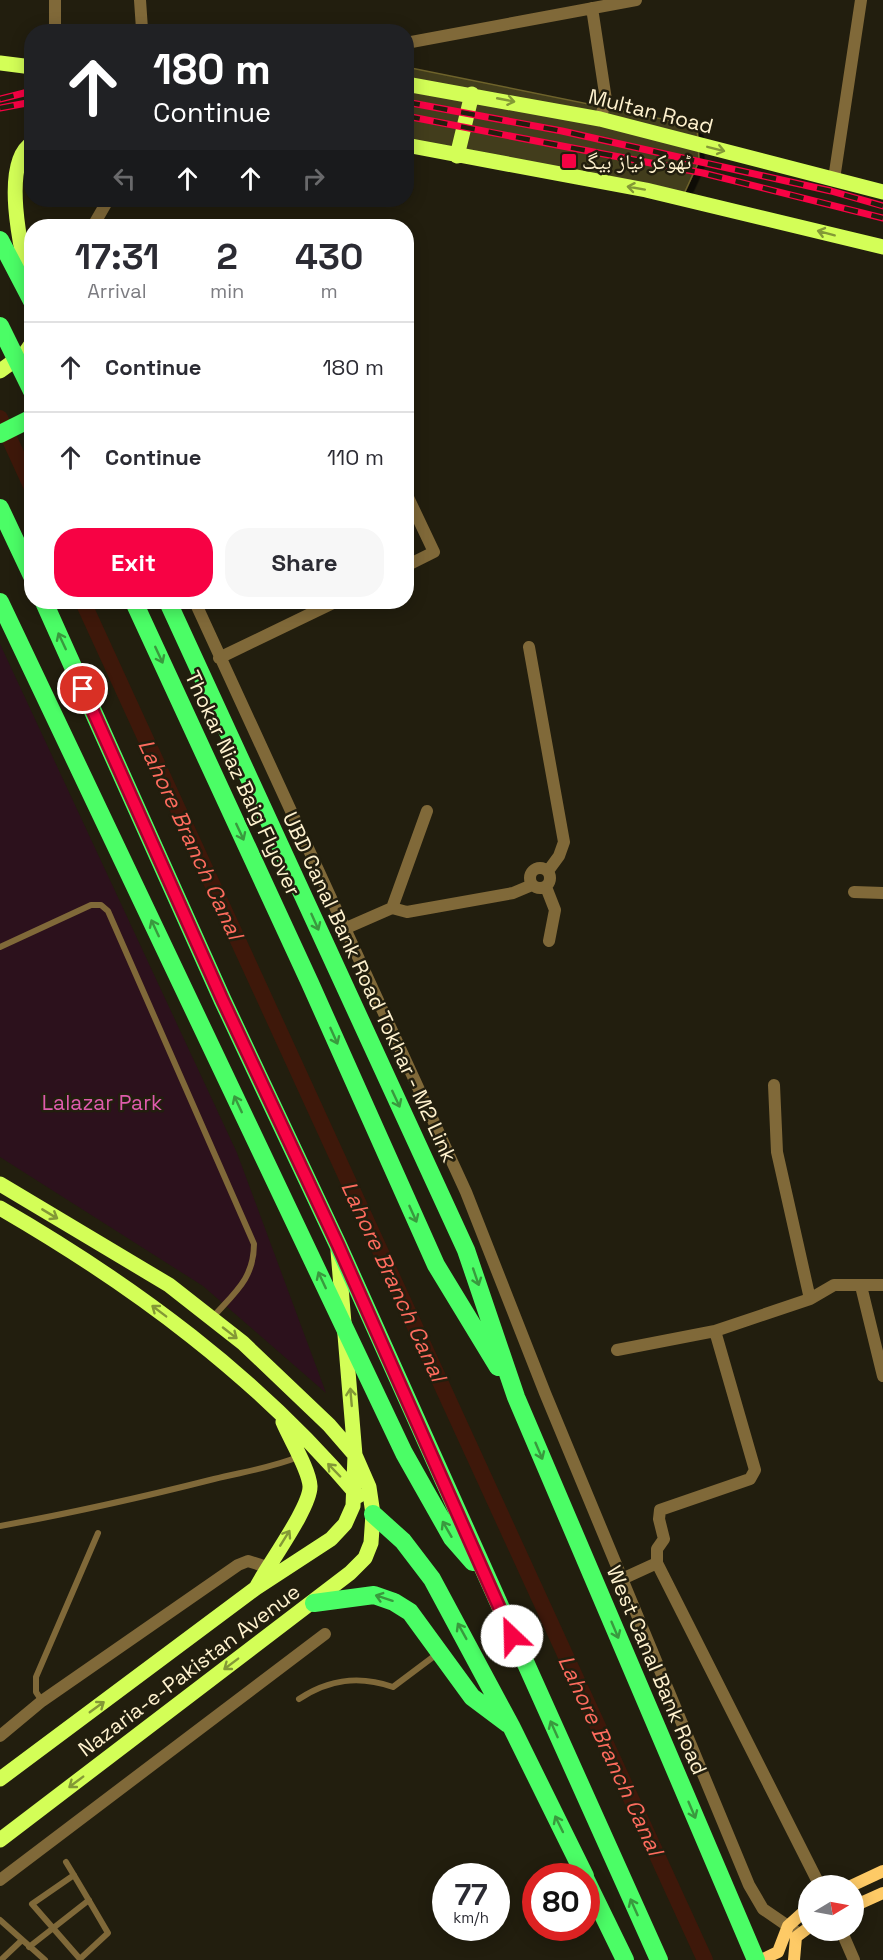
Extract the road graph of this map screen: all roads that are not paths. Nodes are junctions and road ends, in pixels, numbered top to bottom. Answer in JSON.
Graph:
{"nodes":[{"id":1,"x":55,"y":0,"type":"edge"},
{"id":2,"x":140,"y":0,"type":"edge"},
{"id":3,"x":636,"y":0,"type":"edge"},
{"id":4,"x":861,"y":0,"type":"edge"},
{"id":5,"x":592,"y":8,"type":"junction"},
{"id":6,"x":55,"y":24,"type":"edge"},
{"id":7,"x":142,"y":24,"type":"edge"},
{"id":8,"x":414,"y":42,"type":"edge"},
{"id":9,"x":0,"y":63,"type":"edge"},
{"id":10,"x":24,"y":66,"type":"edge"},
{"id":11,"x":414,"y":85,"type":"edge"},
{"id":12,"x":472,"y":94,"type":"junction"},
{"id":13,"x":600,"y":119,"type":"junction"},
{"id":14,"x":414,"y":147,"type":"edge"},
{"id":15,"x":24,"y":149,"type":"edge"},
{"id":16,"x":456,"y":156,"type":"junction"},
{"id":17,"x":834,"y":179,"type":"junction"},
{"id":18,"x":883,"y":192,"type":"edge"},
{"id":19,"x":0,"y":240,"type":"edge"},
{"id":20,"x":883,"y":247,"type":"edge"},
{"id":21,"x":24,"y":264,"type":"edge"},
{"id":22,"x":24,"y":284,"type":"edge"},
{"id":23,"x":0,"y":326,"type":"edge"},
{"id":24,"x":24,"y":351,"type":"edge"},
{"id":25,"x":0,"y":371,"type":"edge"},
{"id":26,"x":24,"y":375,"type":"edge"},
{"id":27,"x":24,"y":422,"type":"edge"},
{"id":28,"x":0,"y":434,"type":"edge"},
{"id":29,"x":0,"y":508,"type":"edge"},
{"id":30,"x":414,"y":510,"type":"edge"},
{"id":31,"x":24,"y":559,"type":"edge"},
{"id":32,"x":414,"y":562,"type":"edge"},
{"id":33,"x":0,"y":602,"type":"edge"},
{"id":34,"x":47,"y":609,"type":"edge"},
{"id":35,"x":137,"y":609,"type":"edge"},
{"id":36,"x":171,"y":609,"type":"edge"},
{"id":37,"x":198,"y":609,"type":"edge"},
{"id":38,"x":320,"y":609,"type":"edge"},
{"id":39,"x":529,"y":647,"type":"dead end"},
{"id":40,"x":219,"y":658,"type":"junction"},
{"id":41,"x":427,"y":812,"type":"dead end"},
{"id":42,"x":548,"y":871,"type":"junction"},
{"id":43,"x":532,"y":885,"type":"junction"},
{"id":44,"x":546,"y":886,"type":"junction"},
{"id":45,"x":854,"y":892,"type":"dead end"},
{"id":46,"x":883,"y":893,"type":"edge"},
{"id":47,"x":392,"y":908,"type":"junction"},
{"id":48,"x":344,"y":929,"type":"junction"},
{"id":49,"x":549,"y":942,"type":"dead end"},
{"id":50,"x":0,"y":948,"type":"edge"},
{"id":51,"x":774,"y":1085,"type":"dead end"},
{"id":52,"x":0,"y":1184,"type":"edge"},
{"id":53,"x":0,"y":1208,"type":"edge"},
{"id":54,"x":338,"y":1245,"type":"junction"},
{"id":55,"x":883,"y":1285,"type":"edge"},
{"id":56,"x":861,"y":1286,"type":"junction"},
{"id":57,"x":810,"y":1299,"type":"junction"},
{"id":58,"x":211,"y":1318,"type":"junction"},
{"id":59,"x":345,"y":1330,"type":"junction"},
{"id":60,"x":715,"y":1331,"type":"junction"},
{"id":61,"x":617,"y":1350,"type":"dead end"},
{"id":62,"x":883,"y":1376,"type":"edge"},
{"id":63,"x":516,"y":1397,"type":"junction"},
{"id":64,"x":279,"y":1412,"type":"junction"},
{"id":65,"x":355,"y":1455,"type":"junction"},
{"id":66,"x":298,"y":1457,"type":"junction"},
{"id":67,"x":355,"y":1492,"type":"junction"},
{"id":68,"x":373,"y":1514,"type":"junction"},
{"id":69,"x":0,"y":1526,"type":"edge"},
{"id":70,"x":98,"y":1533,"type":"dead end"},
{"id":71,"x":657,"y":1563,"type":"junction"},
{"id":72,"x":267,"y":1567,"type":"junction"},
{"id":73,"x":484,"y":1574,"type":"junction"},
{"id":74,"x":622,"y":1579,"type":"junction"},
{"id":75,"x":256,"y":1588,"type":"junction"},
{"id":76,"x":314,"y":1603,"type":"junction"},
{"id":77,"x":325,"y":1634,"type":"dead end"},
{"id":78,"x":440,"y":1652,"type":"junction"},
{"id":79,"x":299,"y":1699,"type":"dead end"},
{"id":80,"x":42,"y":1701,"type":"junction"},
{"id":81,"x":512,"y":1726,"type":"junction"},
{"id":82,"x":0,"y":1736,"type":"edge"},
{"id":83,"x":0,"y":1779,"type":"edge"},
{"id":84,"x":0,"y":1840,"type":"edge"},
{"id":85,"x":66,"y":1862,"type":"dead end"},
{"id":86,"x":579,"y":1863,"type":"edge"},
{"id":87,"x":883,"y":1871,"type":"edge"},
{"id":88,"x":74,"y":1875,"type":"junction"},
{"id":89,"x":814,"y":1875,"type":"edge"},
{"id":90,"x":0,"y":1880,"type":"edge"},
{"id":91,"x":864,"y":1880,"type":"edge"},
{"id":92,"x":883,"y":1893,"type":"edge"},
{"id":93,"x":89,"y":1900,"type":"junction"},
{"id":94,"x":864,"y":1902,"type":"edge"},
{"id":95,"x":600,"y":1907,"type":"edge"},
{"id":96,"x":0,"y":1920,"type":"edge"},
{"id":97,"x":54,"y":1927,"type":"junction"},
{"id":98,"x":798,"y":1929,"type":"edge"},
{"id":99,"x":22,"y":1940,"type":"junction"},
{"id":100,"x":846,"y":1941,"type":"edge"},
{"id":101,"x":29,"y":1947,"type":"junction"},
{"id":102,"x":41,"y":1959,"type":"edge"},
{"id":103,"x":1,"y":1960,"type":"edge"},
{"id":104,"x":625,"y":1960,"type":"edge"},
{"id":105,"x":659,"y":1960,"type":"edge"},
{"id":106,"x":756,"y":1960,"type":"edge"},
{"id":107,"x":761,"y":1960,"type":"edge"},
{"id":108,"x":794,"y":1960,"type":"edge"},
{"id":109,"x":854,"y":1960,"type":"edge"}],
"edges":[{"from":1,"to":6,"type":"street"},
{"from":2,"to":7,"type":"street"},
{"from":3,"to":5,"type":"street"},
{"from":4,"to":17,"type":"street"},
{"from":5,"to":8,"type":"street"},
{"from":5,"to":13,"type":"street"},
{"from":9,"to":10,"type":"main road"},
{"from":11,"to":12,"type":"main road","name":"Multan Road"},
{"from":12,"to":13,"type":"main road","name":"Multan Road","one_way":true},
{"from":12,"to":16,"type":"main road"},
{"from":13,"to":17,"type":"main road","name":"Multan Road","one_way":true},
{"from":14,"to":16,"type":"main road"},
{"from":15,"to":21,"type":"main road"},
{"from":20,"to":16,"type":"main road","one_way":true},
{"from":17,"to":18,"type":"main road","name":"Multan Road"},
{"from":19,"to":22,"type":"highway"},
{"from":23,"to":26,"type":"highway"},
{"from":24,"to":25,"type":"main road"},
{"from":27,"to":28,"type":"highway"},
{"from":29,"to":31,"type":"highway"},
{"from":30,"to":32,"type":"street"},
{"from":59,"to":33,"type":"highway","one_way":true},
{"from":54,"to":34,"type":"highway","one_way":true},
{"from":35,"to":63,"type":"highway","name":"Thokar Niaz Baig Flyover","one_way":true},
{"from":36,"to":63,"type":"highway","name":"UBD Canal Bank Road Tokhar - M2 Link","one_way":true},
{"from":37,"to":40,"type":"street"},
{"from":38,"to":40,"type":"street"},
{"from":39,"to":42,"type":"street"},
{"from":40,"to":48,"type":"street"},
{"from":41,"to":47,"type":"street"},
{"from":42,"to":43,"type":"street"},
{"from":42,"to":44,"type":"street"},
{"from":43,"to":44,"type":"street"},
{"from":43,"to":47,"type":"street"},
{"from":44,"to":49,"type":"street"},
{"from":45,"to":46,"type":"street"},
{"from":47,"to":48,"type":"street"},
{"from":48,"to":74,"type":"street"},
{"from":50,"to":58,"type":"lane"},
{"from":51,"to":57,"type":"street"},
{"from":52,"to":58,"type":"main road","one_way":true},
{"from":64,"to":53,"type":"main road","one_way":true},
{"from":54,"to":59,"type":"main road"},
{"from":54,"to":73,"type":"highway"},
{"from":55,"to":56,"type":"street"},
{"from":56,"to":57,"type":"street"},
{"from":56,"to":62,"type":"street"},
{"from":57,"to":60,"type":"street"},
{"from":58,"to":65,"type":"main road","one_way":true},
{"from":65,"to":59,"type":"main road","one_way":true},
{"from":73,"to":59,"type":"highway","one_way":true},
{"from":60,"to":61,"type":"street"},
{"from":60,"to":71,"type":"street"},
{"from":63,"to":106,"type":"highway","name":"West Canal Bank Road","one_way":true},
{"from":64,"to":66,"type":"main road"},
{"from":67,"to":64,"type":"main road","one_way":true},
{"from":65,"to":67,"type":"main road","name":"Nazaria-e-Pakistan Avenue"},
{"from":65,"to":68,"type":"main road","name":"Nazaria-e-Pakistan Avenue"},
{"from":66,"to":69,"type":"lane"},
{"from":72,"to":66,"type":"main road","one_way":true},
{"from":67,"to":68,"type":"main road"},
{"from":67,"to":75,"type":"main road","name":"Nazaria-e-Pakistan Avenue"},
{"from":68,"to":76,"type":"main road","name":"Nazaria-e-Pakistan Avenue"},
{"from":81,"to":68,"type":"highway","one_way":true},
{"from":70,"to":80,"type":"lane"},
{"from":71,"to":74,"type":"street"},
{"from":71,"to":89,"type":"street"},
{"from":72,"to":75,"type":"main road"},
{"from":72,"to":80,"type":"street"},
{"from":105,"to":73,"type":"highway","one_way":true},
{"from":74,"to":98,"type":"street"},
{"from":83,"to":75,"type":"main road","name":"Nazaria-e-Pakistan Avenue","one_way":true},
{"from":78,"to":76,"type":"highway","one_way":true},
{"from":76,"to":84,"type":"main road","name":"Nazaria-e-Pakistan Avenue","one_way":true},
{"from":77,"to":90,"type":"street"},
{"from":78,"to":79,"type":"lane"},
{"from":78,"to":81,"type":"highway"},
{"from":80,"to":82,"type":"street"},
{"from":86,"to":81,"type":"highway","one_way":true},
{"from":85,"to":88,"type":"lane"},
{"from":87,"to":91,"type":"street"},
{"from":88,"to":93,"type":"lane"},
{"from":88,"to":97,"type":"lane"},
{"from":92,"to":94,"type":"street"},
{"from":93,"to":97,"type":"lane"},
{"from":93,"to":97,"type":"lane"},
{"from":95,"to":104,"type":"highway"},
{"from":96,"to":99,"type":"lane"},
{"from":97,"to":101,"type":"lane"},
{"from":98,"to":107,"type":"street"},
{"from":98,"to":108,"type":"street"},
{"from":99,"to":101,"type":"lane"},
{"from":99,"to":103,"type":"lane"},
{"from":100,"to":109,"type":"street"},
{"from":101,"to":102,"type":"lane"}]}
